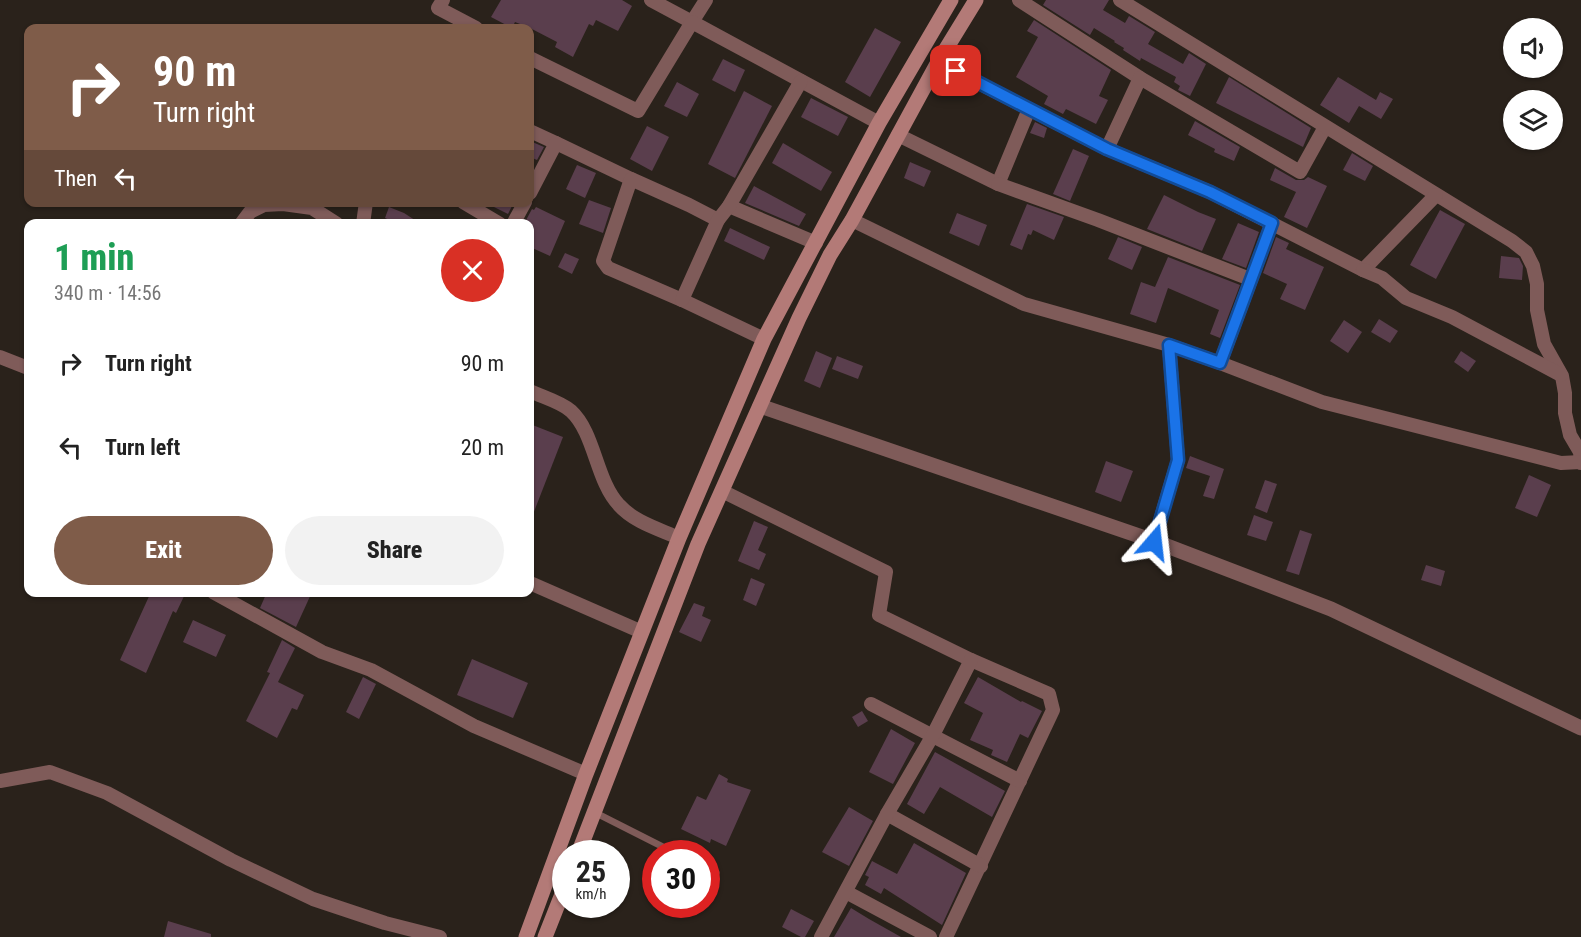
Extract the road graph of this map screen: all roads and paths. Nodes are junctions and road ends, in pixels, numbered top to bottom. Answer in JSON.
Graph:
{"nodes":[{"id":1,"x":443,"y":0,"type":"edge"},
{"id":2,"x":651,"y":0,"type":"edge"},
{"id":3,"x":706,"y":0,"type":"edge"},
{"id":4,"x":951,"y":0,"type":"edge"},
{"id":5,"x":976,"y":0,"type":"edge"},
{"id":6,"x":1019,"y":0,"type":"edge"},
{"id":7,"x":1120,"y":0,"type":"edge"},
{"id":8,"x":692,"y":22,"type":"junction"},
{"id":9,"x":468,"y":24,"type":"edge"},
{"id":10,"x":534,"y":60,"type":"edge"},
{"id":11,"x":938,"y":62,"type":"junction"},
{"id":12,"x":1140,"y":78,"type":"junction"},
{"id":13,"x":801,"y":81,"type":"junction"},
{"id":14,"x":1029,"y":109,"type":"junction"},
{"id":15,"x":879,"y":123,"type":"junction"},
{"id":16,"x":1325,"y":127,"type":"junction"},
{"id":17,"x":534,"y":133,"type":"edge"},
{"id":18,"x":898,"y":135,"type":"junction"},
{"id":19,"x":556,"y":142,"type":"junction"},
{"id":20,"x":1107,"y":149,"type":"junction"},
{"id":21,"x":631,"y":179,"type":"junction"},
{"id":22,"x":998,"y":184,"type":"junction"},
{"id":23,"x":534,"y":185,"type":"edge"},
{"id":24,"x":1437,"y":195,"type":"junction"},
{"id":25,"x":729,"y":206,"type":"junction"},
{"id":26,"x":260,"y":207,"type":"edge"},
{"id":27,"x":305,"y":207,"type":"edge"},
{"id":28,"x":471,"y":207,"type":"edge"},
{"id":29,"x":245,"y":219,"type":"edge"},
{"id":30,"x":329,"y":219,"type":"edge"},
{"id":31,"x":492,"y":219,"type":"edge"},
{"id":32,"x":852,"y":219,"type":"junction"},
{"id":33,"x":718,"y":220,"type":"junction"},
{"id":34,"x":1272,"y":223,"type":"junction"},
{"id":35,"x":816,"y":243,"type":"junction"},
{"id":36,"x":1363,"y":270,"type":"junction"},
{"id":37,"x":1250,"y":279,"type":"junction"},
{"id":38,"x":682,"y":300,"type":"junction"},
{"id":39,"x":764,"y":339,"type":"junction"},
{"id":40,"x":1169,"y":345,"type":"junction"},
{"id":41,"x":0,"y":357,"type":"edge"},
{"id":42,"x":1220,"y":363,"type":"junction"},
{"id":43,"x":24,"y":366,"type":"edge"},
{"id":44,"x":1562,"y":376,"type":"junction"},
{"id":45,"x":534,"y":393,"type":"edge"},
{"id":46,"x":760,"y":406,"type":"junction"},
{"id":47,"x":1581,"y":462,"type":"edge"},
{"id":48,"x":722,"y":490,"type":"junction"},
{"id":49,"x":679,"y":538,"type":"junction"},
{"id":50,"x":1154,"y":542,"type":"junction"},
{"id":51,"x":534,"y":585,"type":"edge"},
{"id":52,"x":222,"y":597,"type":"edge"},
{"id":53,"x":642,"y":632,"type":"junction"},
{"id":54,"x":971,"y":660,"type":"junction"},
{"id":55,"x":871,"y":704,"type":"dead end"},
{"id":56,"x":1581,"y":728,"type":"edge"},
{"id":57,"x":933,"y":735,"type":"junction"},
{"id":58,"x":586,"y":774,"type":"junction"},
{"id":59,"x":0,"y":781,"type":"edge"},
{"id":60,"x":1020,"y":782,"type":"junction"},
{"id":61,"x":594,"y":812,"type":"junction"},
{"id":62,"x":887,"y":814,"type":"junction"},
{"id":63,"x":583,"y":840,"type":"edge"},
{"id":64,"x":649,"y":840,"type":"edge"},
{"id":65,"x":981,"y":866,"type":"junction"},
{"id":66,"x":846,"y":892,"type":"junction"},
{"id":67,"x":553,"y":918,"type":"edge"},
{"id":68,"x":440,"y":937,"type":"edge"},
{"id":69,"x":526,"y":937,"type":"edge"},
{"id":70,"x":545,"y":937,"type":"edge"},
{"id":71,"x":821,"y":937,"type":"edge"},
{"id":72,"x":930,"y":937,"type":"edge"},
{"id":73,"x":946,"y":937,"type":"edge"}],
"edges":[{"from":1,"to":9,"type":"street"},
{"from":2,"to":8,"type":"street"},
{"from":3,"to":8,"type":"street"},
{"from":4,"to":15,"type":"main road"},
{"from":5,"to":11,"type":"main road"},
{"from":6,"to":12,"type":"street"},
{"from":7,"to":16,"type":"street"},
{"from":8,"to":10,"type":"street"},
{"from":8,"to":13,"type":"street"},
{"from":11,"to":14,"type":"street"},
{"from":11,"to":18,"type":"main road"},
{"from":12,"to":16,"type":"street"},
{"from":12,"to":20,"type":"street"},
{"from":13,"to":15,"type":"street"},
{"from":13,"to":25,"type":"street"},
{"from":14,"to":20,"type":"street"},
{"from":14,"to":22,"type":"street"},
{"from":15,"to":35,"type":"main road"},
{"from":16,"to":24,"type":"street"},
{"from":17,"to":19,"type":"street"},
{"from":18,"to":22,"type":"street"},
{"from":18,"to":32,"type":"main road"},
{"from":19,"to":21,"type":"street"},
{"from":19,"to":23,"type":"street"},
{"from":20,"to":34,"type":"street"},
{"from":21,"to":33,"type":"street"},
{"from":21,"to":38,"type":"street"},
{"from":22,"to":37,"type":"street"},
{"from":24,"to":36,"type":"street"},
{"from":24,"to":44,"type":"street"},
{"from":25,"to":33,"type":"street"},
{"from":25,"to":35,"type":"street"},
{"from":26,"to":29,"type":"street"},
{"from":27,"to":30,"type":"street"},
{"from":28,"to":31,"type":"street"},
{"from":32,"to":40,"type":"street"},
{"from":32,"to":46,"type":"main road"},
{"from":33,"to":38,"type":"street"},
{"from":34,"to":36,"type":"street"},
{"from":34,"to":37,"type":"street"},
{"from":35,"to":39,"type":"main road"},
{"from":36,"to":44,"type":"street"},
{"from":37,"to":42,"type":"street"},
{"from":38,"to":39,"type":"street"},
{"from":39,"to":49,"type":"main road"},
{"from":40,"to":42,"type":"street"},
{"from":40,"to":50,"type":"street"},
{"from":41,"to":43,"type":"street"},
{"from":42,"to":47,"type":"street"},
{"from":44,"to":47,"type":"street"},
{"from":45,"to":49,"type":"street"},
{"from":46,"to":48,"type":"main road"},
{"from":46,"to":50,"type":"street"},
{"from":48,"to":54,"type":"street"},
{"from":48,"to":61,"type":"main road"},
{"from":49,"to":53,"type":"main road"},
{"from":50,"to":56,"type":"street"},
{"from":51,"to":53,"type":"street"},
{"from":52,"to":58,"type":"street"},
{"from":53,"to":58,"type":"main road"},
{"from":54,"to":57,"type":"street"},
{"from":54,"to":60,"type":"street"},
{"from":55,"to":57,"type":"street"},
{"from":57,"to":60,"type":"street"},
{"from":57,"to":62,"type":"street"},
{"from":58,"to":69,"type":"main road"},
{"from":59,"to":68,"type":"street"},
{"from":60,"to":65,"type":"street"},
{"from":61,"to":63,"type":"main road"},
{"from":61,"to":64,"type":"lane"},
{"from":62,"to":65,"type":"street"},
{"from":62,"to":66,"type":"street"},
{"from":65,"to":73,"type":"street"},
{"from":66,"to":71,"type":"street"},
{"from":66,"to":72,"type":"street"},
{"from":67,"to":70,"type":"main road"}]}
